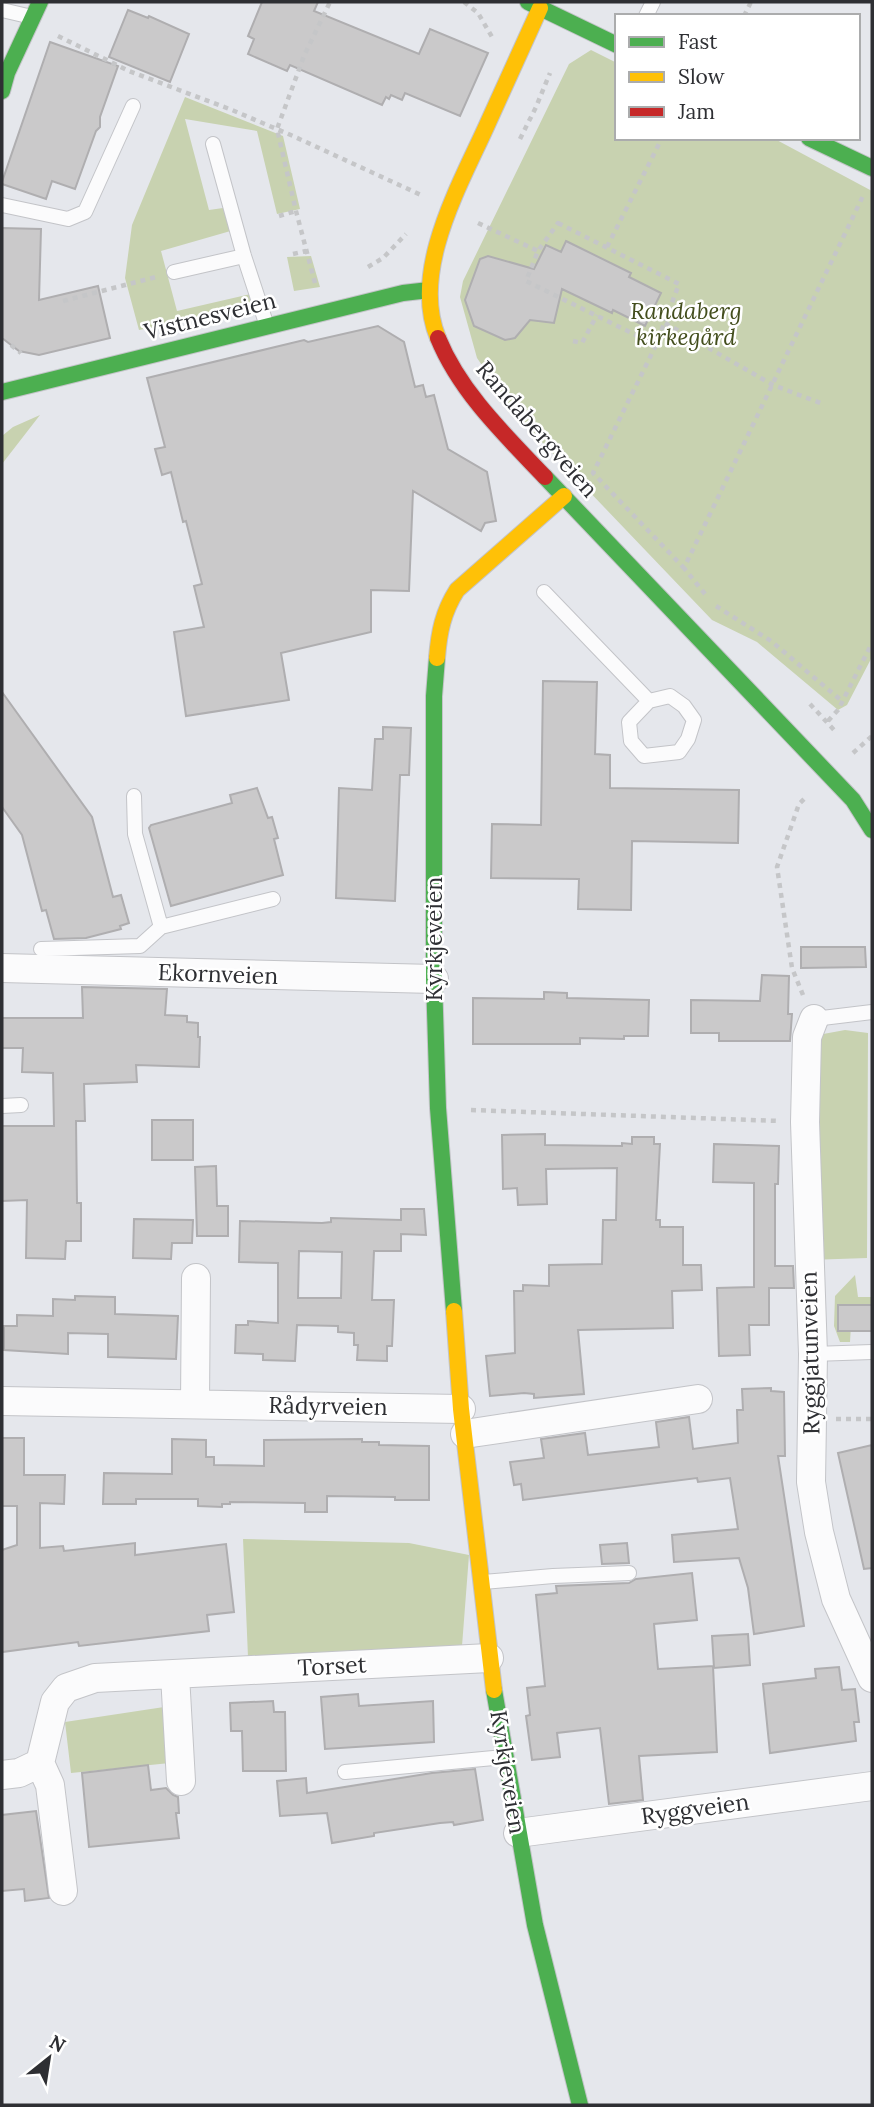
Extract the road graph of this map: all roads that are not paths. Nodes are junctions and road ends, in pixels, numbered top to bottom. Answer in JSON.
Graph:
{"nodes":[{"id":1,"x":40,"y":2,"type":"edge"},
{"id":2,"x":534,"y":5,"type":"edge"},
{"id":3,"x":2,"y":10,"type":"edge"},
{"id":4,"x":33,"y":18,"type":"junction"},
{"id":5,"x":615,"y":44,"type":"edge"},
{"id":6,"x":2,"y":91,"type":"edge"},
{"id":7,"x":133,"y":106,"type":"dead end"},
{"id":8,"x":813,"y":140,"type":"edge"},
{"id":9,"x":213,"y":144,"type":"dead end"},
{"id":10,"x":872,"y":168,"type":"edge"},
{"id":11,"x":2,"y":205,"type":"edge"},
{"id":12,"x":244,"y":256,"type":"junction"},
{"id":13,"x":174,"y":272,"type":"dead end"},
{"id":14,"x":429,"y":290,"type":"junction"},
{"id":15,"x":267,"y":326,"type":"junction"},
{"id":16,"x":2,"y":392,"type":"edge"},
{"id":17,"x":564,"y":496,"type":"junction"},
{"id":18,"x":544,"y":592,"type":"dead end"},
{"id":19,"x":649,"y":701,"type":"junction"},
{"id":20,"x":134,"y":796,"type":"dead end"},
{"id":21,"x":853,"y":800,"type":"junction"},
{"id":22,"x":872,"y":812,"type":"edge"},
{"id":23,"x":872,"y":830,"type":"edge"},
{"id":24,"x":273,"y":900,"type":"dead end"},
{"id":25,"x":161,"y":927,"type":"junction"},
{"id":26,"x":41,"y":949,"type":"dead end"},
{"id":27,"x":2,"y":968,"type":"edge"},
{"id":28,"x":434,"y":979,"type":"junction"},
{"id":29,"x":872,"y":1012,"type":"edge"},
{"id":30,"x":814,"y":1019,"type":"joint"},
{"id":31,"x":20,"y":1105,"type":"dead end"},
{"id":32,"x":2,"y":1106,"type":"edge"},
{"id":33,"x":195,"y":1278,"type":"dead end"},
{"id":34,"x":872,"y":1352,"type":"edge"},
{"id":35,"x":813,"y":1354,"type":"junction"},
{"id":36,"x":698,"y":1399,"type":"dead end"},
{"id":37,"x":2,"y":1401,"type":"edge"},
{"id":38,"x":194,"y":1403,"type":"junction"},
{"id":39,"x":463,"y":1421,"type":"junction"},
{"id":40,"x":629,"y":1573,"type":"dead end"},
{"id":41,"x":482,"y":1582,"type":"junction"},
{"id":42,"x":489,"y":1658,"type":"junction"},
{"id":43,"x":175,"y":1675,"type":"junction"},
{"id":44,"x":872,"y":1678,"type":"edge"},
{"id":45,"x":505,"y":1757,"type":"junction"},
{"id":46,"x":40,"y":1763,"type":"junction"},
{"id":47,"x":345,"y":1772,"type":"dead end"},
{"id":48,"x":2,"y":1775,"type":"edge"},
{"id":49,"x":181,"y":1781,"type":"dead end"},
{"id":50,"x":872,"y":1786,"type":"edge"},
{"id":51,"x":518,"y":1833,"type":"junction"},
{"id":52,"x":63,"y":1891,"type":"dead end"},
{"id":53,"x":580,"y":2105,"type":"edge"}],
"edges":[{"from":1,"to":4,"type":"street"},
{"from":2,"to":5,"type":"street"},
{"from":2,"to":14,"type":"street","name":"Randabergveien"},
{"from":3,"to":4,"type":"lane"},
{"from":4,"to":6,"type":"street"},
{"from":7,"to":11,"type":"lane"},
{"from":8,"to":10,"type":"street"},
{"from":9,"to":12,"type":"lane"},
{"from":12,"to":13,"type":"lane"},
{"from":12,"to":15,"type":"lane"},
{"from":14,"to":15,"type":"street","name":"Vistnesveien"},
{"from":14,"to":17,"type":"street","name":"Randabergveien"},
{"from":15,"to":16,"type":"street","name":"Vistnesveien"},
{"from":17,"to":21,"type":"street","name":"Randabergveien"},
{"from":17,"to":28,"type":"street","name":"Kyrkjeveien"},
{"from":18,"to":19,"type":"lane"},
{"from":19,"to":19,"type":"lane"},
{"from":20,"to":25,"type":"lane"},
{"from":21,"to":22,"type":"street","name":"Randabergveien"},
{"from":21,"to":23,"type":"street","name":"Randabergveien"},
{"from":24,"to":25,"type":"lane"},
{"from":25,"to":26,"type":"lane"},
{"from":27,"to":28,"type":"street","name":"Ekornveien"},
{"from":28,"to":39,"type":"street","name":"Kyrkjeveien"},
{"from":29,"to":30,"type":"lane"},
{"from":30,"to":35,"type":"street","name":"Ryggjatunveien"},
{"from":31,"to":32,"type":"lane"},
{"from":33,"to":38,"type":"street"},
{"from":34,"to":35,"type":"lane"},
{"from":35,"to":44,"type":"street","name":"Ryggjatunveien"},
{"from":36,"to":39,"type":"street"},
{"from":37,"to":38,"type":"street","name":"Rådyrveien"},
{"from":38,"to":39,"type":"street","name":"Rådyrveien"},
{"from":39,"to":41,"type":"street","name":"Kyrkjeveien"},
{"from":40,"to":41,"type":"lane"},
{"from":41,"to":42,"type":"street","name":"Kyrkjeveien"},
{"from":42,"to":43,"type":"street","name":"Torset"},
{"from":42,"to":45,"type":"street","name":"Kyrkjeveien"},
{"from":43,"to":46,"type":"street","name":"Torset"},
{"from":43,"to":49,"type":"street"},
{"from":45,"to":47,"type":"lane"},
{"from":45,"to":51,"type":"street","name":"Kyrkjeveien"},
{"from":46,"to":48,"type":"street"},
{"from":46,"to":52,"type":"street"},
{"from":50,"to":51,"type":"street","name":"Ryggveien"},
{"from":51,"to":53,"type":"street","name":"Kyrkjeveien"}]}
